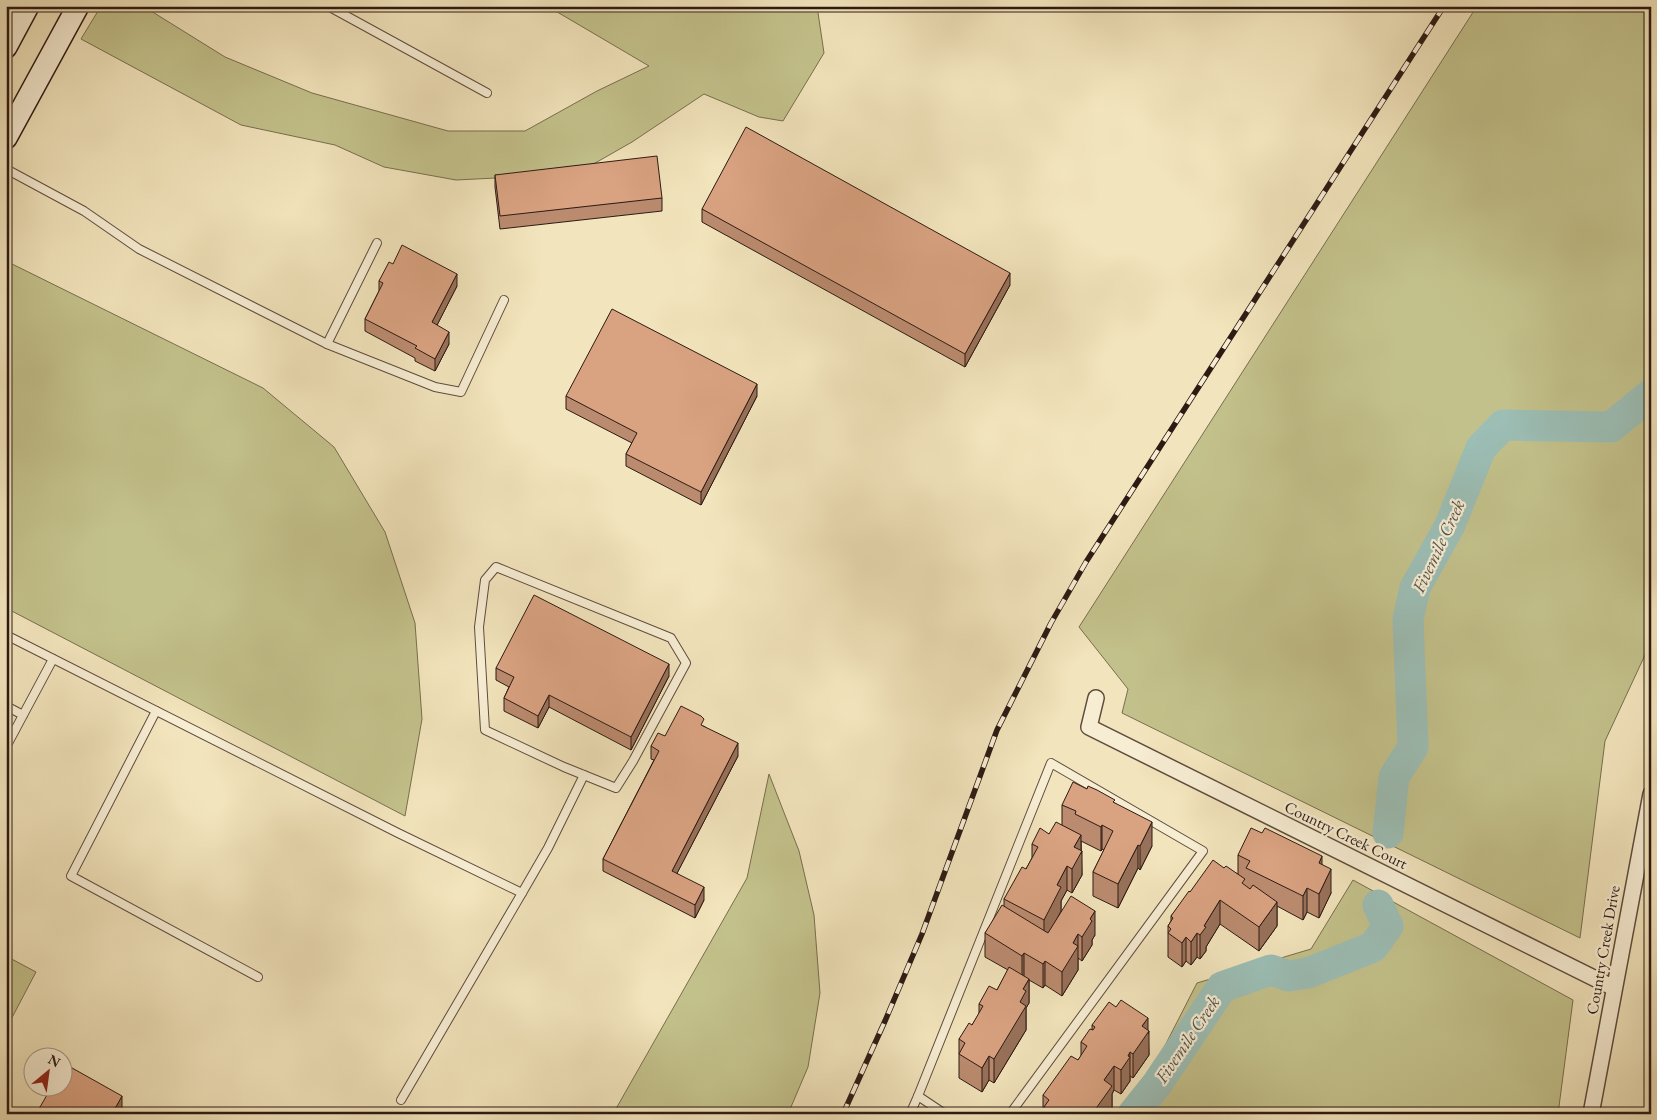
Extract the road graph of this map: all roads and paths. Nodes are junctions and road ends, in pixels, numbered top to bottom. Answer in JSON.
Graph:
{"nodes":[{"id":1,"x":28,"y":6,"type":"edge"},
{"id":2,"x":78,"y":6,"type":"edge"},
{"id":3,"x":328,"y":6,"type":"edge"},
{"id":4,"x":6,"y":47,"type":"edge"},
{"id":5,"x":488,"y":93,"type":"dead end"},
{"id":6,"x":6,"y":138,"type":"edge"},
{"id":7,"x":6,"y":169,"type":"edge"},
{"id":8,"x":377,"y":243,"type":"dead end"},
{"id":9,"x":504,"y":300,"type":"dead end"},
{"id":10,"x":327,"y":344,"type":"junction"},
{"id":11,"x":6,"y":635,"type":"edge"},
{"id":12,"x":53,"y":659,"type":"junction"},
{"id":13,"x":1096,"y":698,"type":"dead end"},
{"id":14,"x":6,"y":706,"type":"edge"},
{"id":15,"x":156,"y":711,"type":"junction"},
{"id":16,"x":23,"y":715,"type":"junction"},
{"id":17,"x":6,"y":747,"type":"edge"},
{"id":18,"x":584,"y":775,"type":"junction"},
{"id":19,"x":1651,"y":794,"type":"edge"},
{"id":20,"x":1644,"y":862,"type":"edge"},
{"id":21,"x":522,"y":893,"type":"junction"},
{"id":22,"x":258,"y":977,"type":"dead end"},
{"id":23,"x":1614,"y":988,"type":"junction"},
{"id":24,"x":918,"y":1096,"type":"junction"},
{"id":25,"x":402,"y":1100,"type":"dead end"},
{"id":26,"x":910,"y":1114,"type":"edge"},
{"id":27,"x":945,"y":1114,"type":"edge"},
{"id":28,"x":1010,"y":1114,"type":"edge"},
{"id":29,"x":1591,"y":1114,"type":"edge"}],
"edges":[{"from":1,"to":4,"type":"main road"},
{"from":2,"to":6,"type":"main road"},
{"from":3,"to":5,"type":"lane"},
{"from":7,"to":10,"type":"lane"},
{"from":8,"to":10,"type":"lane"},
{"from":9,"to":10,"type":"lane"},
{"from":11,"to":12,"type":"lane"},
{"from":12,"to":15,"type":"lane"},
{"from":12,"to":16,"type":"lane"},
{"from":13,"to":23,"type":"street","name":"Country Creek Court"},
{"from":14,"to":16,"type":"lane"},
{"from":15,"to":21,"type":"lane"},
{"from":15,"to":22,"type":"lane"},
{"from":16,"to":17,"type":"lane"},
{"from":18,"to":18,"type":"lane"},
{"from":18,"to":21,"type":"lane"},
{"from":19,"to":20,"type":"street","name":"Country Creek Drive"},
{"from":20,"to":23,"type":"street","name":"Country Creek Drive"},
{"from":21,"to":25,"type":"lane"},
{"from":23,"to":29,"type":"street","name":"Country Creek Drive"},
{"from":24,"to":26,"type":"lane"},
{"from":24,"to":27,"type":"lane"},
{"from":24,"to":28,"type":"lane"}]}
